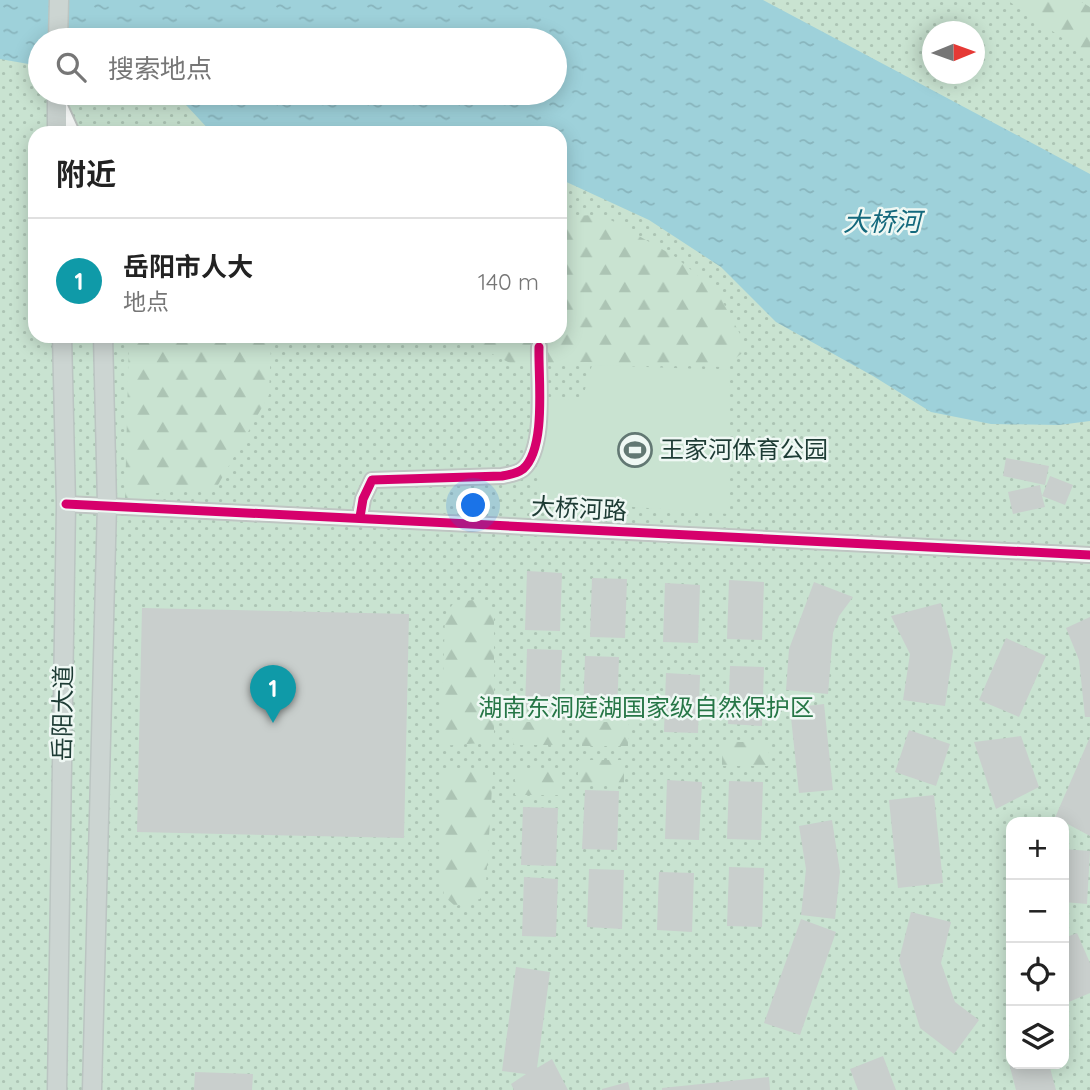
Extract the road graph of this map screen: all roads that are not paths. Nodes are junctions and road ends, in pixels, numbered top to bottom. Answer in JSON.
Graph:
{"nodes":[{"id":1,"x":59,"y":0,"type":"edge"},
{"id":2,"x":58,"y":28,"type":"edge"},
{"id":3,"x":57,"y":105,"type":"edge"},
{"id":4,"x":61,"y":105,"type":"edge"},
{"id":5,"x":57,"y":126,"type":"edge"},
{"id":6,"x":69,"y":126,"type":"edge"},
{"id":7,"x":62,"y":343,"type":"edge"},
{"id":8,"x":103,"y":343,"type":"edge"},
{"id":9,"x":538,"y":347,"type":"dead end"},
{"id":10,"x":66,"y":504,"type":"junction"},
{"id":11,"x":107,"y":504,"type":"junction"},
{"id":12,"x":360,"y":517,"type":"junction"},
{"id":13,"x":1090,"y":555,"type":"edge"},
{"id":14,"x":57,"y":1090,"type":"edge"},
{"id":15,"x":92,"y":1090,"type":"edge"}],
"edges":[{"from":1,"to":2,"type":"main road"},
{"from":3,"to":5,"type":"main road"},
{"from":4,"to":6,"type":"street"},
{"from":7,"to":10,"type":"main road","name":"岳阳大道"},
{"from":8,"to":11,"type":"main road"},
{"from":9,"to":12,"type":"street"},
{"from":10,"to":11,"type":"street","name":"大桥河路"},
{"from":10,"to":14,"type":"main road","name":"岳阳大道"},
{"from":11,"to":12,"type":"street","name":"大桥河路"},
{"from":11,"to":15,"type":"main road"},
{"from":12,"to":13,"type":"street","name":"大桥河路"}]}
